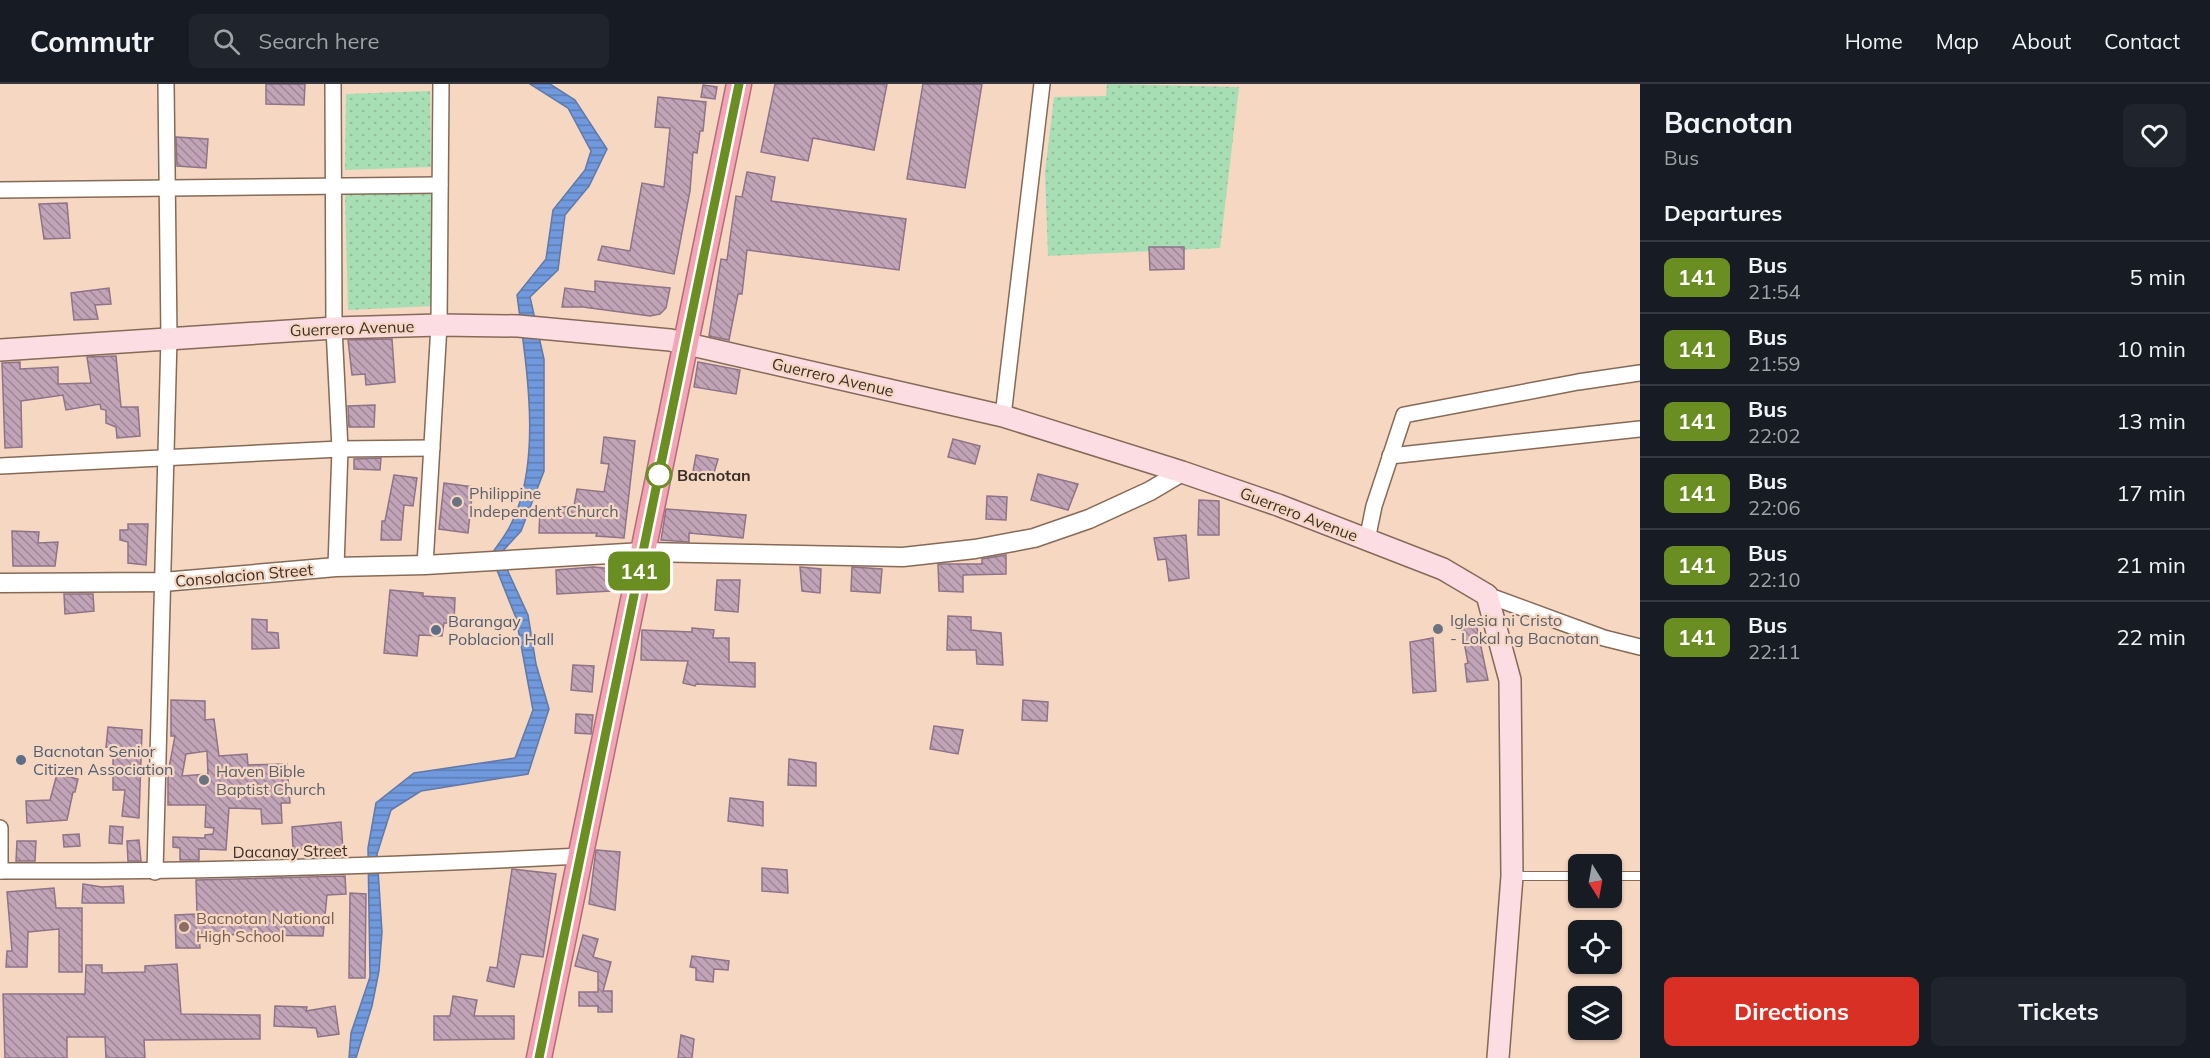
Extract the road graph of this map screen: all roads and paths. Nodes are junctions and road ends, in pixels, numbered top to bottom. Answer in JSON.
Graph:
{"nodes":[{"id":1,"x":166,"y":84,"type":"edge"},
{"id":2,"x":333,"y":84,"type":"edge"},
{"id":3,"x":441,"y":84,"type":"edge"},
{"id":4,"x":739,"y":84,"type":"edge"},
{"id":5,"x":1041,"y":84,"type":"edge"},
{"id":6,"x":440,"y":186,"type":"junction"},
{"id":7,"x":168,"y":188,"type":"junction"},
{"id":8,"x":333,"y":188,"type":"junction"},
{"id":9,"x":0,"y":190,"type":"edge"},
{"id":10,"x":439,"y":325,"type":"junction"},
{"id":11,"x":334,"y":328,"type":"junction"},
{"id":12,"x":169,"y":338,"type":"junction"},
{"id":13,"x":687,"y":343,"type":"junction"},
{"id":14,"x":0,"y":350,"type":"edge"},
{"id":15,"x":1640,"y":373,"type":"edge"},
{"id":16,"x":1003,"y":416,"type":"junction"},
{"id":17,"x":1640,"y":429,"type":"edge"},
{"id":18,"x":432,"y":448,"type":"junction"},
{"id":19,"x":340,"y":449,"type":"junction"},
{"id":20,"x":1389,"y":456,"type":"junction"},
{"id":21,"x":166,"y":457,"type":"junction"},
{"id":22,"x":0,"y":466,"type":"edge"},
{"id":23,"x":1182,"y":472,"type":"junction"},
{"id":24,"x":1367,"y":540,"type":"junction"},
{"id":25,"x":642,"y":552,"type":"junction"},
{"id":26,"x":425,"y":565,"type":"junction"},
{"id":27,"x":336,"y":567,"type":"junction"},
{"id":28,"x":163,"y":582,"type":"junction"},
{"id":29,"x":0,"y":583,"type":"edge"},
{"id":30,"x":1487,"y":595,"type":"junction"},
{"id":31,"x":1640,"y":647,"type":"edge"},
{"id":32,"x":0,"y":828,"type":"edge"},
{"id":33,"x":581,"y":856,"type":"junction"},
{"id":34,"x":0,"y":871,"type":"edge"},
{"id":35,"x":155,"y":872,"type":"junction"},
{"id":36,"x":1512,"y":876,"type":"junction"},
{"id":37,"x":1568,"y":876,"type":"edge"},
{"id":38,"x":1622,"y":876,"type":"edge"},
{"id":39,"x":1640,"y":876,"type":"edge"},
{"id":40,"x":539,"y":1058,"type":"edge"},
{"id":41,"x":1498,"y":1058,"type":"edge"}],
"edges":[{"from":1,"to":7,"type":"street"},
{"from":2,"to":8,"type":"street"},
{"from":3,"to":6,"type":"street"},
{"from":4,"to":13,"type":"highway"},
{"from":5,"to":16,"type":"street"},
{"from":6,"to":8,"type":"street"},
{"from":6,"to":10,"type":"street"},
{"from":7,"to":8,"type":"street"},
{"from":7,"to":9,"type":"street"},
{"from":7,"to":12,"type":"street"},
{"from":8,"to":11,"type":"street"},
{"from":10,"to":11,"type":"main road","name":"Guerrero Avenue"},
{"from":10,"to":13,"type":"main road","name":"Guerrero Avenue"},
{"from":10,"to":18,"type":"street"},
{"from":11,"to":12,"type":"main road","name":"Guerrero Avenue"},
{"from":11,"to":19,"type":"street"},
{"from":12,"to":14,"type":"main road","name":"Guerrero Avenue"},
{"from":12,"to":21,"type":"street"},
{"from":13,"to":16,"type":"main road","name":"Guerrero Avenue"},
{"from":13,"to":25,"type":"highway"},
{"from":15,"to":20,"type":"street"},
{"from":16,"to":23,"type":"main road","name":"Guerrero Avenue"},
{"from":17,"to":20,"type":"street"},
{"from":18,"to":19,"type":"street"},
{"from":18,"to":26,"type":"street"},
{"from":19,"to":21,"type":"street"},
{"from":19,"to":27,"type":"street"},
{"from":20,"to":24,"type":"street"},
{"from":21,"to":22,"type":"street"},
{"from":21,"to":28,"type":"street"},
{"from":23,"to":24,"type":"main road","name":"Guerrero Avenue"},
{"from":23,"to":25,"type":"street","name":"Consolacion Street"},
{"from":24,"to":30,"type":"main road","name":"Guerrero Avenue"},
{"from":25,"to":26,"type":"street","name":"Consolacion Street"},
{"from":25,"to":33,"type":"highway"},
{"from":26,"to":27,"type":"street","name":"Consolacion Street"},
{"from":27,"to":28,"type":"street","name":"Consolacion Street"},
{"from":28,"to":29,"type":"street","name":"Consolacion Street"},
{"from":28,"to":35,"type":"street"},
{"from":30,"to":31,"type":"street"},
{"from":30,"to":36,"type":"main road"},
{"from":32,"to":34,"type":"street"},
{"from":33,"to":35,"type":"street","name":"Dacanay Street"},
{"from":33,"to":40,"type":"highway"},
{"from":34,"to":35,"type":"street","name":"Dacanay Street"},
{"from":36,"to":37,"type":"lane"},
{"from":36,"to":41,"type":"main road"},
{"from":38,"to":39,"type":"lane"}]}
